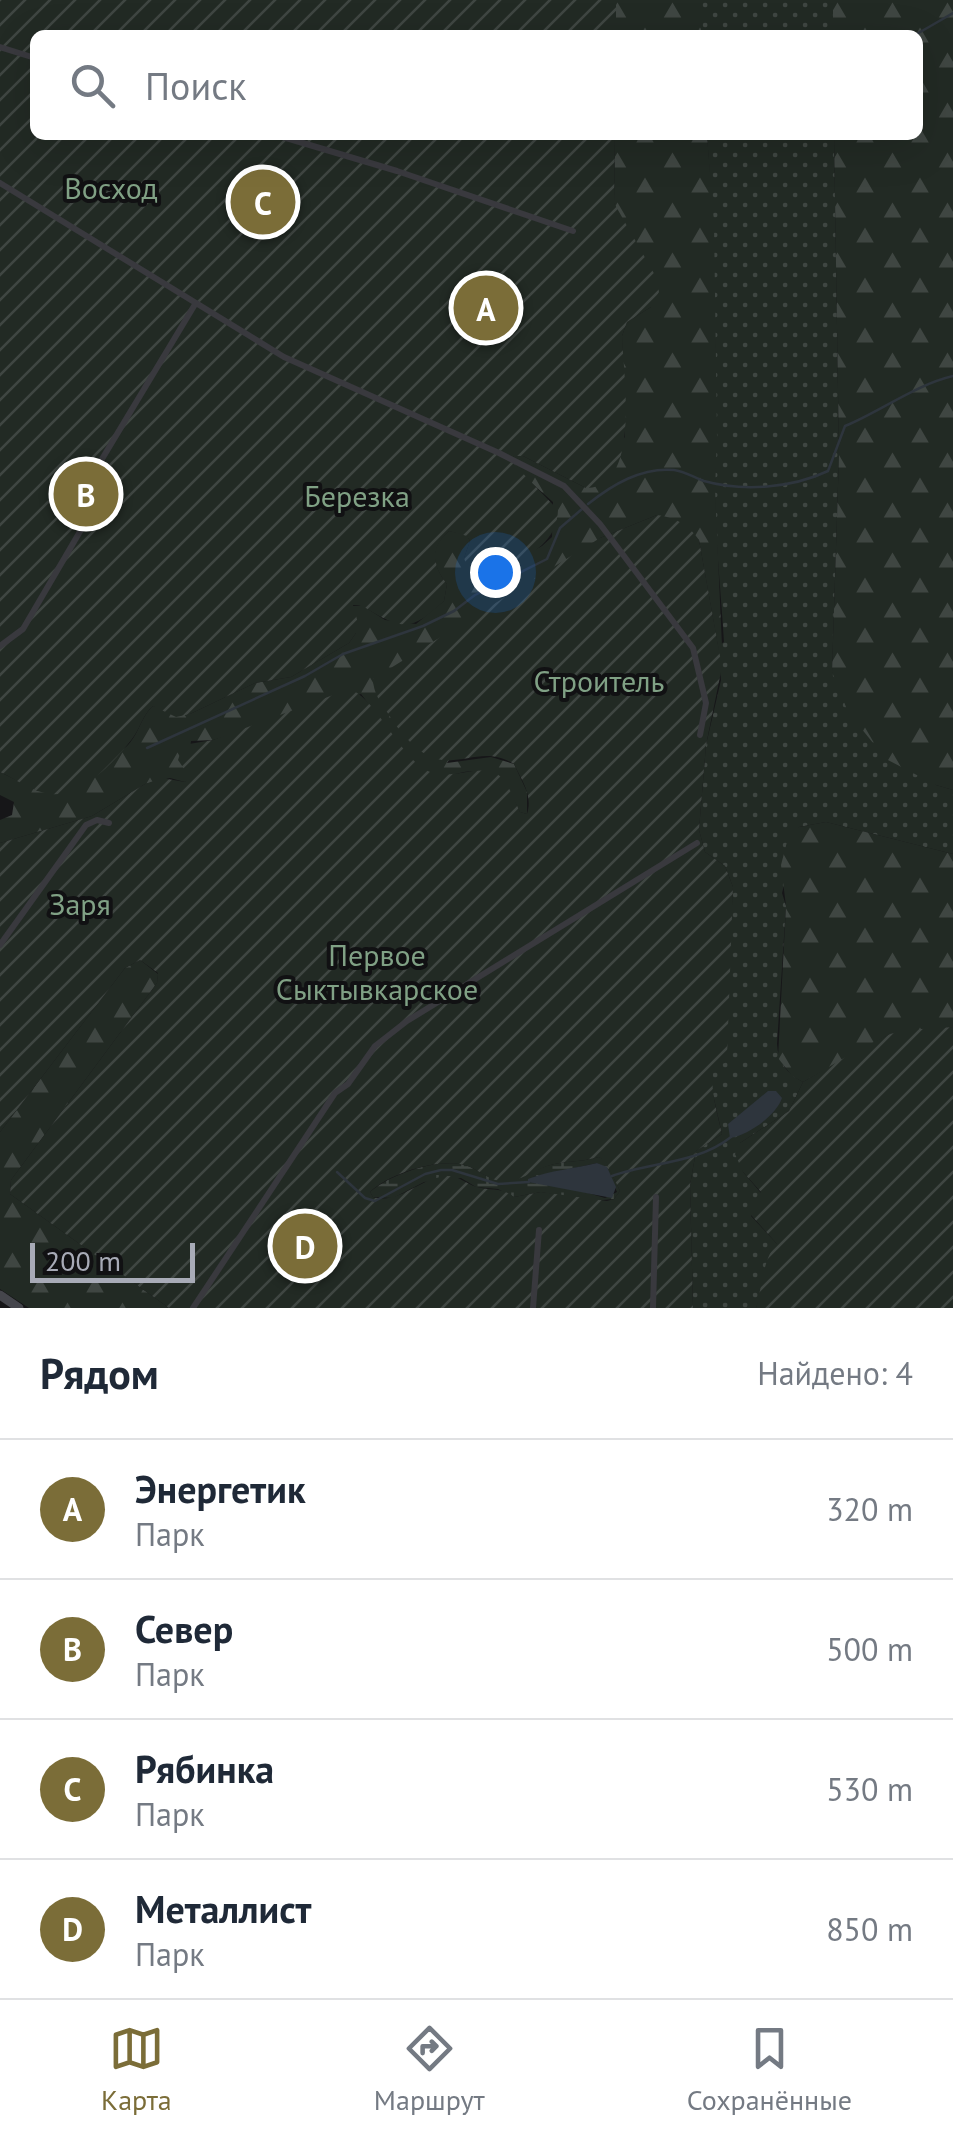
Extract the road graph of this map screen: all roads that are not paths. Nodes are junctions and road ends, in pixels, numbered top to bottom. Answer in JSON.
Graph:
{"nodes":[{"id":1,"x":0,"y":47,"type":"edge"},
{"id":2,"x":30,"y":56,"type":"edge"},
{"id":3,"x":292,"y":140,"type":"edge"},
{"id":4,"x":0,"y":183,"type":"edge"},
{"id":5,"x":572,"y":231,"type":"dead end"},
{"id":6,"x":195,"y":305,"type":"junction"},
{"id":7,"x":0,"y":646,"type":"edge"},
{"id":8,"x":700,"y":735,"type":"dead end"},
{"id":9,"x":109,"y":823,"type":"dead end"},
{"id":10,"x":697,"y":843,"type":"dead end"},
{"id":11,"x":0,"y":945,"type":"edge"},
{"id":12,"x":656,"y":1197,"type":"dead end"},
{"id":13,"x":538,"y":1230,"type":"dead end"},
{"id":14,"x":0,"y":1296,"type":"edge"},
{"id":15,"x":19,"y":1308,"type":"edge"},
{"id":16,"x":193,"y":1308,"type":"edge"},
{"id":17,"x":533,"y":1308,"type":"edge"},
{"id":18,"x":653,"y":1308,"type":"edge"}],
"edges":[{"from":1,"to":2,"type":"street"},
{"from":3,"to":5,"type":"street"},
{"from":4,"to":6,"type":"street"},
{"from":6,"to":7,"type":"street"},
{"from":6,"to":8,"type":"street"},
{"from":9,"to":11,"type":"street"},
{"from":10,"to":16,"type":"street"},
{"from":12,"to":18,"type":"street"},
{"from":13,"to":17,"type":"street"},
{"from":14,"to":15,"type":"main road"}]}
